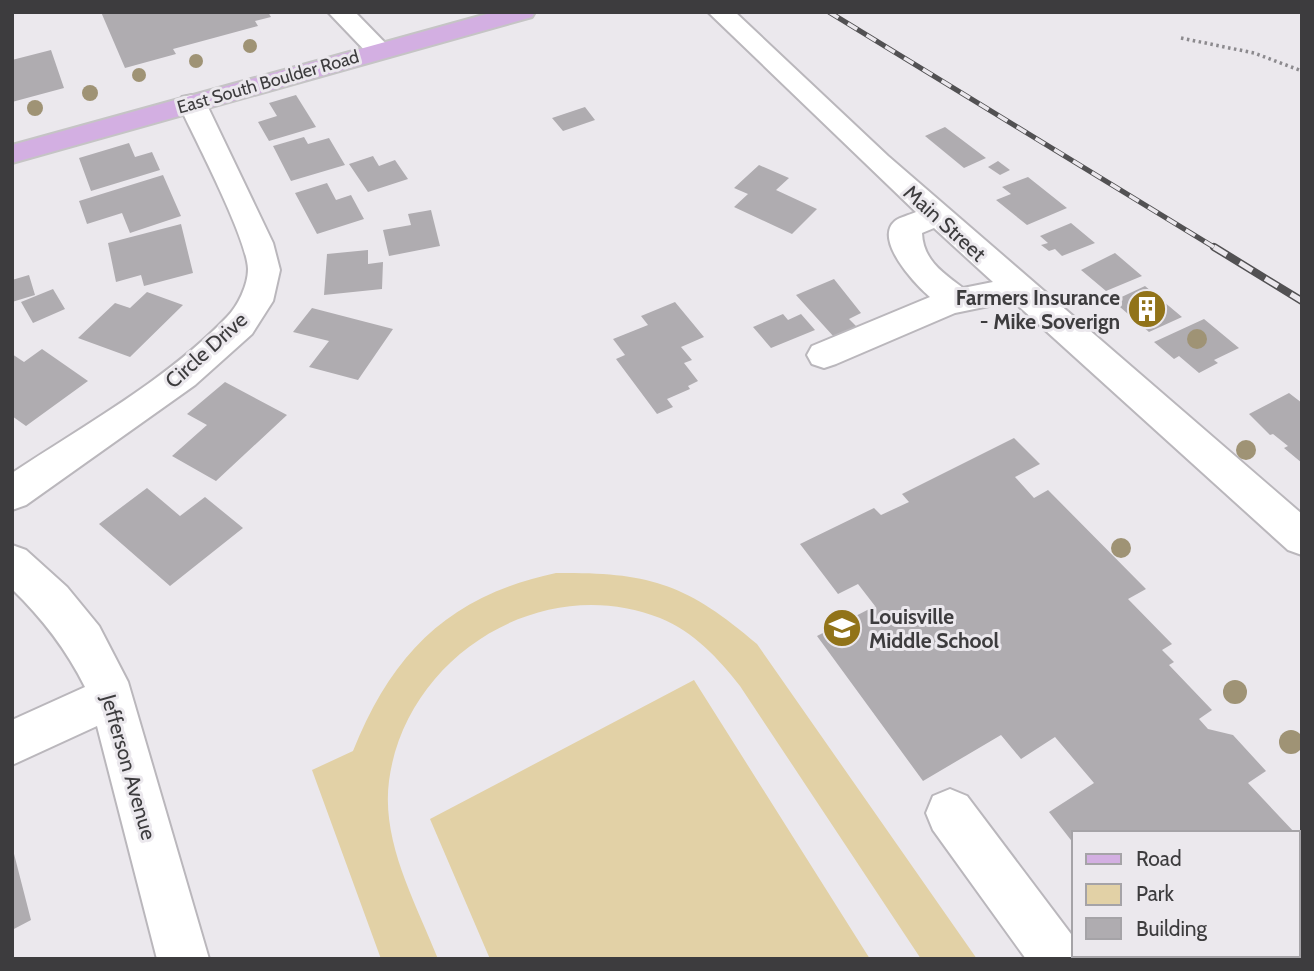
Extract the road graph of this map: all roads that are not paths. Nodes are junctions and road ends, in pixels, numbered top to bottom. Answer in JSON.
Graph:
{"nodes":[{"id":1,"x":340,"y":12,"type":"edge"},
{"id":2,"x":435,"y":12,"type":"edge"},
{"id":3,"x":523,"y":12,"type":"edge"},
{"id":4,"x":720,"y":12,"type":"edge"},
{"id":5,"x":360,"y":32,"type":"junction"},
{"id":6,"x":380,"y":51,"type":"junction"},
{"id":7,"x":192,"y":103,"type":"junction"},
{"id":8,"x":12,"y":127,"type":"edge"},
{"id":9,"x":12,"y":154,"type":"edge"},
{"id":10,"x":937,"y":215,"type":"junction"},
{"id":11,"x":1019,"y":288,"type":"junction"},
{"id":12,"x":957,"y":301,"type":"junction"},
{"id":13,"x":824,"y":355,"type":"dead end"},
{"id":14,"x":12,"y":495,"type":"edge"},
{"id":15,"x":1302,"y":538,"type":"edge"},
{"id":16,"x":12,"y":562,"type":"edge"},
{"id":17,"x":112,"y":697,"type":"junction"},
{"id":18,"x":12,"y":743,"type":"edge"},
{"id":19,"x":950,"y":813,"type":"dead end"},
{"id":20,"x":183,"y":959,"type":"edge"},
{"id":21,"x":1059,"y":959,"type":"edge"}],
"edges":[{"from":1,"to":5,"type":"street"},
{"from":2,"to":5,"type":"main road","name":"East South Boulder Road"},
{"from":3,"to":6,"type":"main road","name":"East South Boulder Road"},
{"from":4,"to":10,"type":"street","name":"Main Street"},
{"from":5,"to":6,"type":"street"},
{"from":5,"to":8,"type":"main road","name":"East South Boulder Road"},
{"from":6,"to":7,"type":"main road","name":"East South Boulder Road"},
{"from":7,"to":9,"type":"main road","name":"East South Boulder Road"},
{"from":7,"to":14,"type":"street","name":"Circle Drive"},
{"from":10,"to":11,"type":"street","name":"Main Street"},
{"from":10,"to":12,"type":"street"},
{"from":11,"to":12,"type":"street"},
{"from":11,"to":15,"type":"street","name":"Main Street"},
{"from":12,"to":13,"type":"street"},
{"from":16,"to":17,"type":"street","name":"Jefferson Avenue"},
{"from":17,"to":18,"type":"street"},
{"from":17,"to":20,"type":"street","name":"Jefferson Avenue"},
{"from":19,"to":21,"type":"street"}]}
